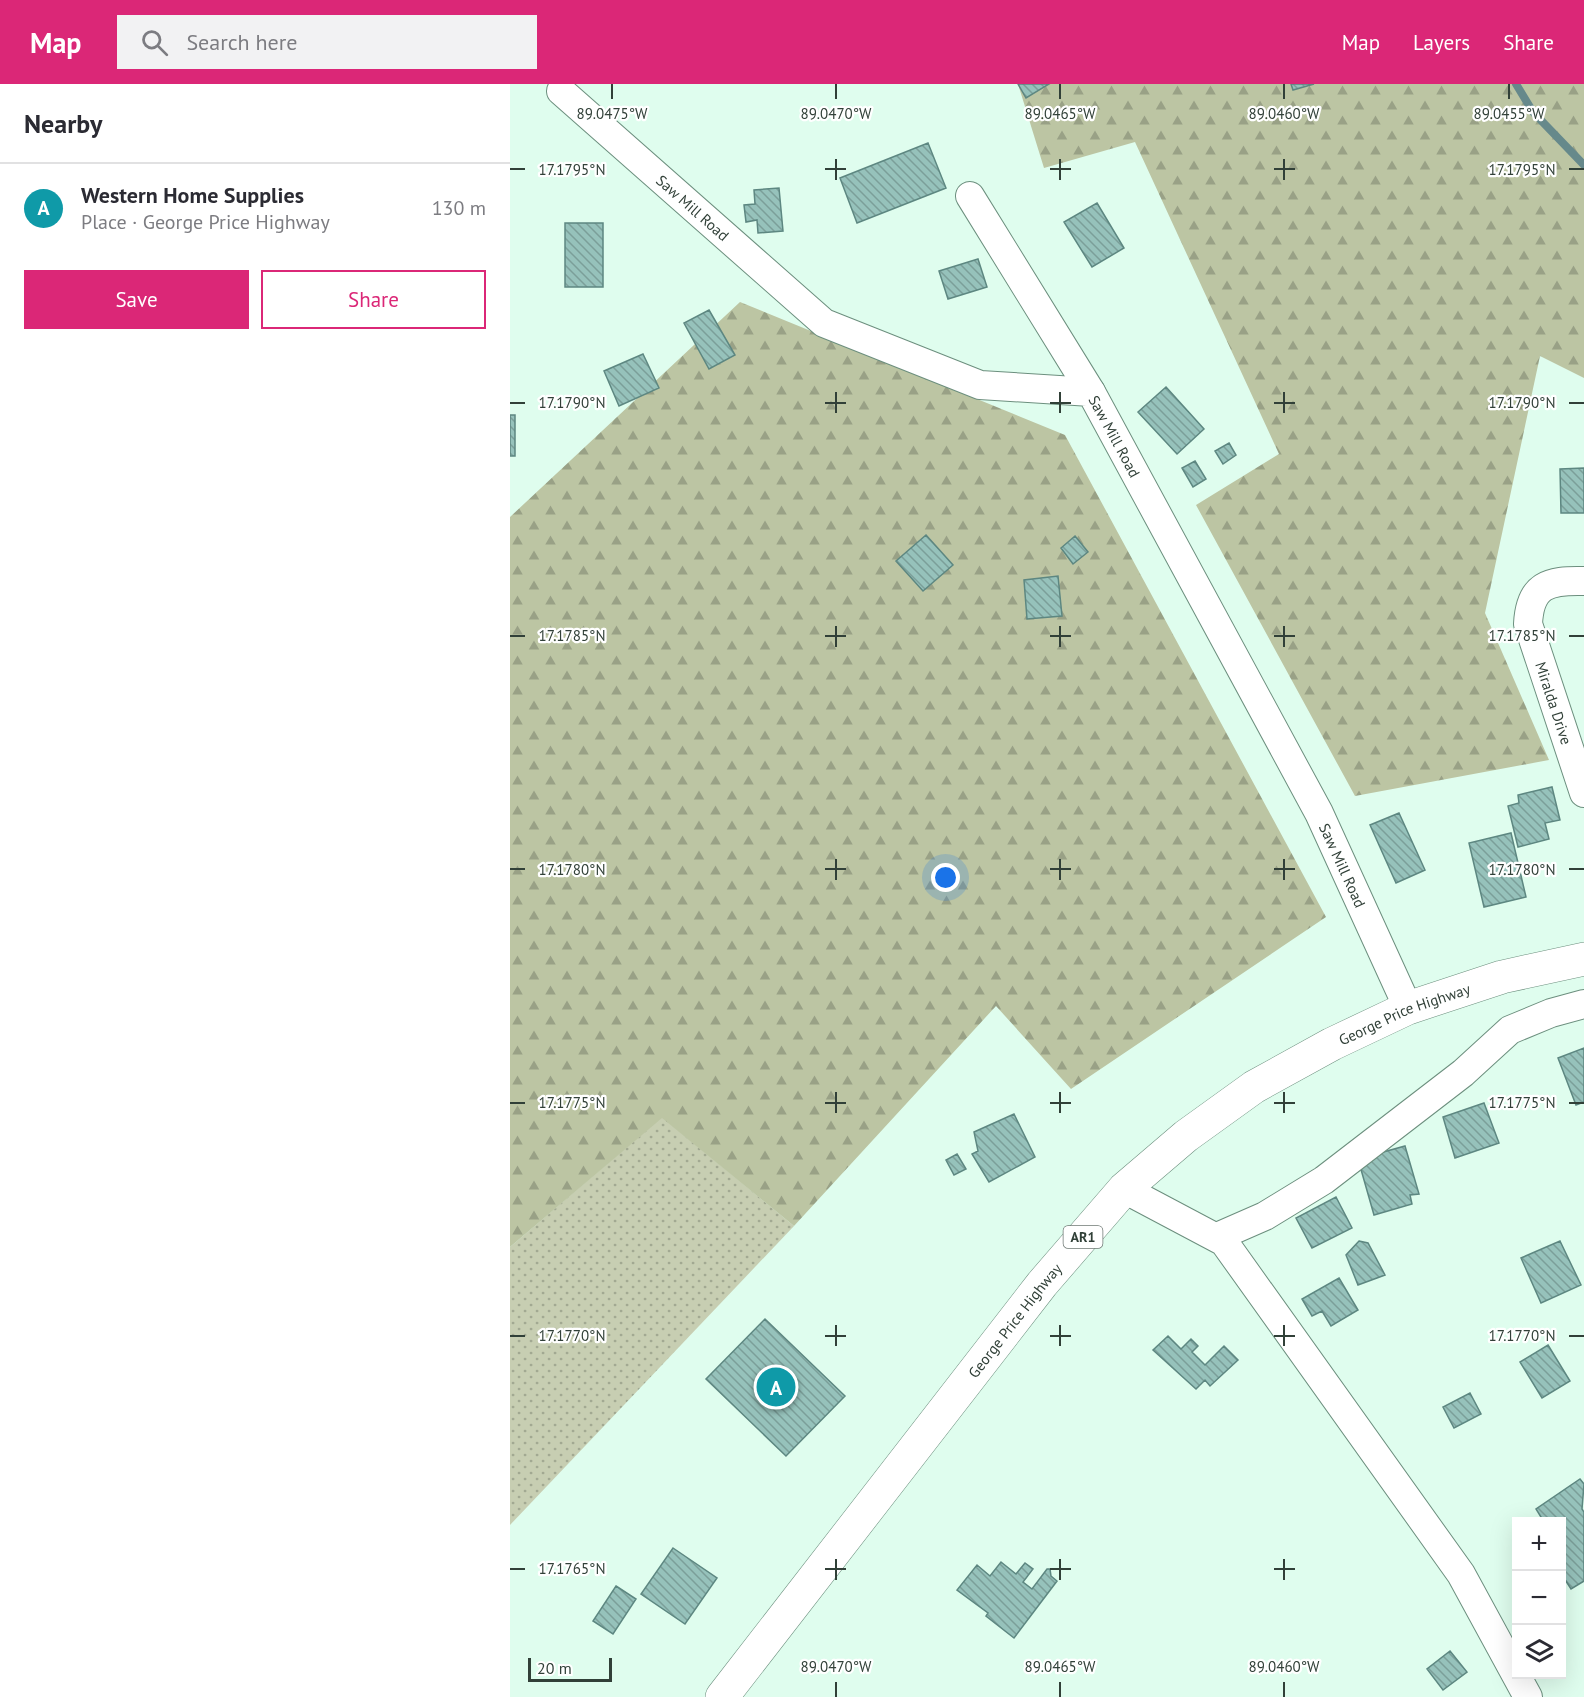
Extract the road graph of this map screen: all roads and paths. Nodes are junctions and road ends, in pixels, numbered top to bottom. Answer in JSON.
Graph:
{"nodes":[{"id":1,"x":561,"y":91,"type":"dead end"},
{"id":2,"x":970,"y":196,"type":"dead end"},
{"id":3,"x":1091,"y":392,"type":"junction"},
{"id":4,"x":1584,"y":581,"type":"edge"},
{"id":5,"x":1584,"y":793,"type":"edge"},
{"id":6,"x":1584,"y":959,"type":"edge"},
{"id":7,"x":1584,"y":1004,"type":"edge"},
{"id":8,"x":1408,"y":1008,"type":"junction"},
{"id":9,"x":1124,"y":1189,"type":"junction"},
{"id":10,"x":1217,"y":1237,"type":"junction"},
{"id":11,"x":722,"y":1697,"type":"edge"},
{"id":12,"x":1527,"y":1697,"type":"edge"}],
"edges":[{"from":1,"to":3,"type":"street","name":"Saw Mill Road"},
{"from":2,"to":3,"type":"street"},
{"from":3,"to":8,"type":"street","name":"Saw Mill Road"},
{"from":4,"to":5,"type":"street","name":"Miralda Drive"},
{"from":6,"to":8,"type":"highway","name":"George Price Highway","number":"AR1"},
{"from":7,"to":10,"type":"street"},
{"from":8,"to":9,"type":"highway","name":"George Price Highway","number":"AR1"},
{"from":9,"to":10,"type":"street"},
{"from":9,"to":11,"type":"highway","name":"George Price Highway","number":"AR1"},
{"from":10,"to":12,"type":"street"}]}
